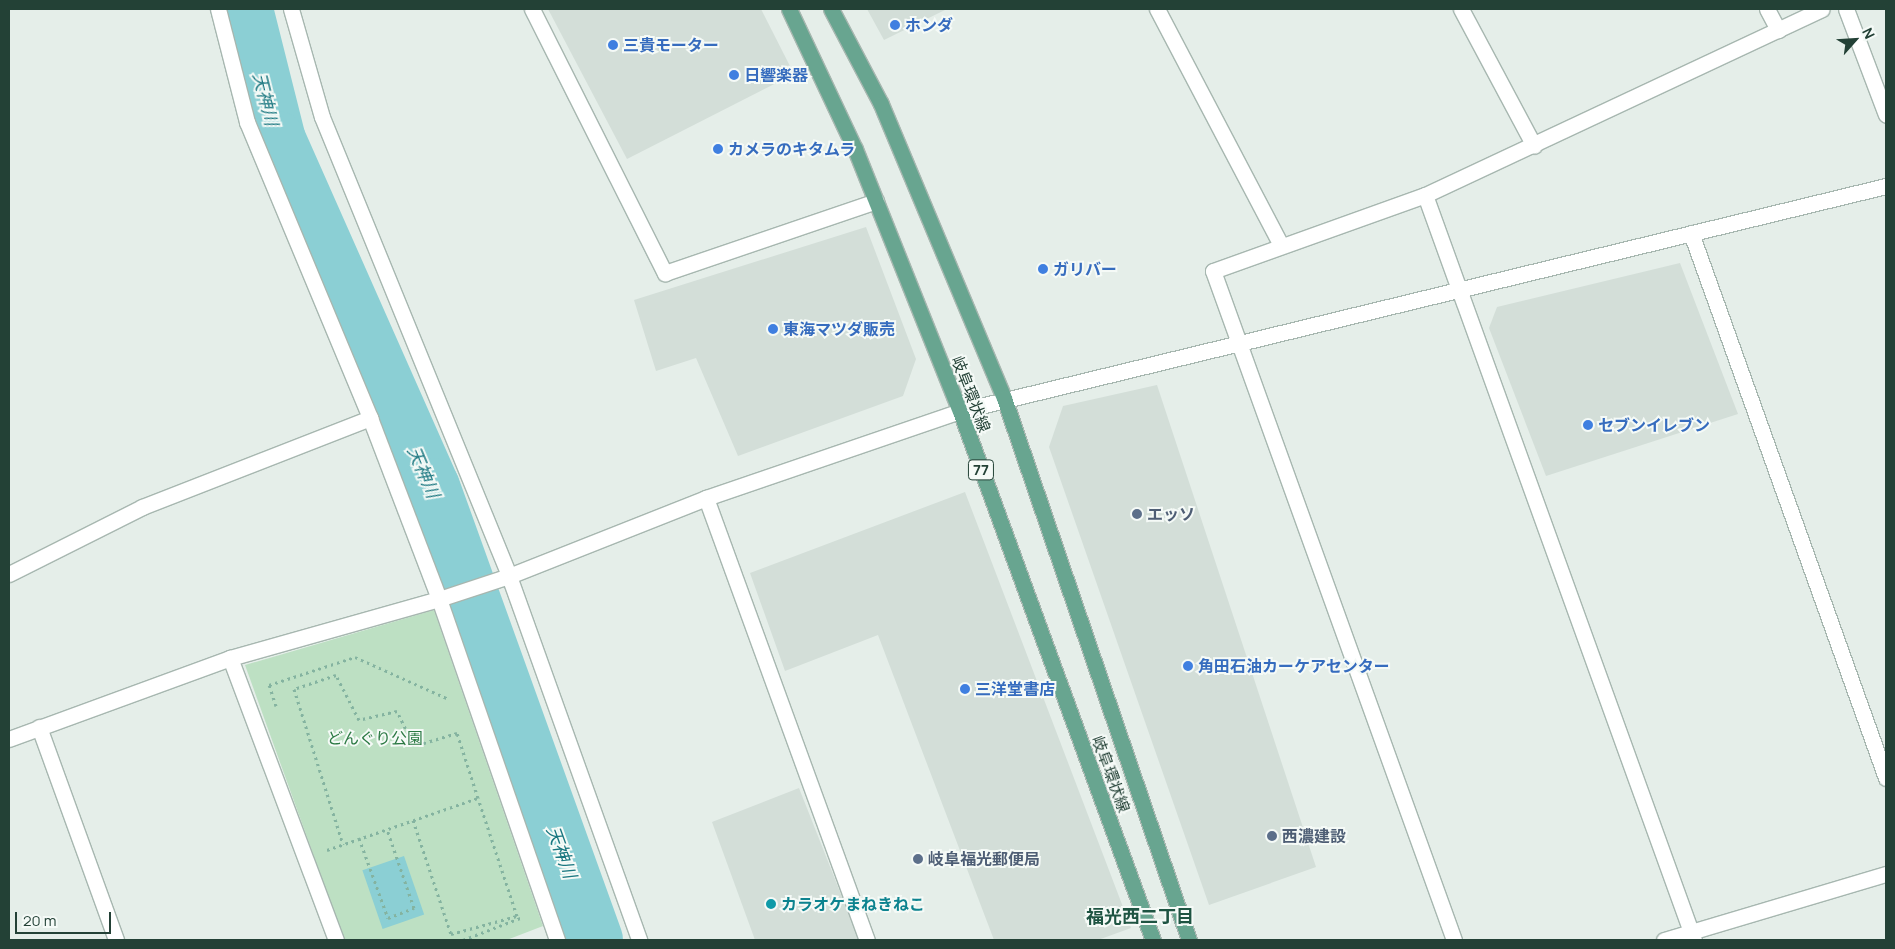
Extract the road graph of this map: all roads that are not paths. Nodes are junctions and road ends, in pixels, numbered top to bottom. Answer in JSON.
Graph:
{"nodes":[{"id":1,"x":218,"y":9,"type":"edge"},
{"id":2,"x":291,"y":9,"type":"edge"},
{"id":3,"x":532,"y":9,"type":"edge"},
{"id":4,"x":789,"y":9,"type":"edge"},
{"id":5,"x":831,"y":9,"type":"edge"},
{"id":6,"x":1157,"y":9,"type":"edge"},
{"id":7,"x":1461,"y":9,"type":"edge"},
{"id":8,"x":1767,"y":9,"type":"edge"},
{"id":9,"x":1822,"y":9,"type":"edge"},
{"id":10,"x":1846,"y":9,"type":"edge"},
{"id":11,"x":1778,"y":30,"type":"junction"},
{"id":12,"x":1886,"y":114,"type":"edge"},
{"id":13,"x":1534,"y":146,"type":"junction"},
{"id":14,"x":1886,"y":186,"type":"edge"},
{"id":15,"x":1425,"y":195,"type":"junction"},
{"id":16,"x":876,"y":201,"type":"junction"},
{"id":17,"x":1691,"y":233,"type":"junction"},
{"id":18,"x":1281,"y":245,"type":"junction"},
{"id":19,"x":1460,"y":288,"type":"junction"},
{"id":20,"x":1239,"y":341,"type":"junction"},
{"id":21,"x":1004,"y":398,"type":"junction"},
{"id":22,"x":960,"y":411,"type":"junction"},
{"id":23,"x":370,"y":418,"type":"junction"},
{"id":24,"x":706,"y":498,"type":"junction"},
{"id":25,"x":9,"y":574,"type":"edge"},
{"id":26,"x":509,"y":576,"type":"junction"},
{"id":27,"x":439,"y":599,"type":"junction"},
{"id":28,"x":230,"y":658,"type":"junction"},
{"id":29,"x":39,"y":727,"type":"junction"},
{"id":30,"x":9,"y":739,"type":"edge"},
{"id":31,"x":1886,"y":778,"type":"edge"},
{"id":32,"x":1886,"y":874,"type":"edge"},
{"id":33,"x":1693,"y":936,"type":"edge"},
{"id":34,"x":116,"y":940,"type":"edge"},
{"id":35,"x":336,"y":940,"type":"edge"},
{"id":36,"x":557,"y":940,"type":"edge"},
{"id":37,"x":639,"y":940,"type":"edge"},
{"id":38,"x":866,"y":940,"type":"edge"},
{"id":39,"x":1152,"y":940,"type":"edge"},
{"id":40,"x":1189,"y":940,"type":"edge"},
{"id":41,"x":1454,"y":940,"type":"edge"},
{"id":42,"x":1664,"y":940,"type":"edge"}],
"edges":[{"from":1,"to":23,"type":"street"},
{"from":2,"to":26,"type":"street"},
{"from":3,"to":16,"type":"street"},
{"from":4,"to":16,"type":"main road","name":"岐阜環状線","number":"77"},
{"from":5,"to":21,"type":"main road","name":"岐阜環状線"},
{"from":6,"to":18,"type":"street"},
{"from":7,"to":13,"type":"street"},
{"from":8,"to":11,"type":"street"},
{"from":9,"to":11,"type":"street"},
{"from":10,"to":12,"type":"street"},
{"from":11,"to":13,"type":"street"},
{"from":13,"to":15,"type":"street"},
{"from":14,"to":17,"type":"street"},
{"from":15,"to":18,"type":"street"},
{"from":15,"to":19,"type":"street"},
{"from":16,"to":22,"type":"main road","name":"岐阜環状線","number":"77"},
{"from":17,"to":19,"type":"street"},
{"from":17,"to":31,"type":"street"},
{"from":18,"to":20,"type":"street"},
{"from":19,"to":20,"type":"street"},
{"from":19,"to":33,"type":"street"},
{"from":20,"to":21,"type":"street"},
{"from":20,"to":41,"type":"street"},
{"from":21,"to":22,"type":"street"},
{"from":21,"to":40,"type":"main road","name":"岐阜環状線"},
{"from":22,"to":24,"type":"street"},
{"from":22,"to":39,"type":"main road","name":"岐阜環状線","number":"77"},
{"from":23,"to":25,"type":"street"},
{"from":23,"to":27,"type":"street"},
{"from":24,"to":26,"type":"street"},
{"from":24,"to":38,"type":"street"},
{"from":26,"to":27,"type":"street"},
{"from":26,"to":37,"type":"street"},
{"from":27,"to":28,"type":"street"},
{"from":27,"to":36,"type":"street"},
{"from":28,"to":29,"type":"street"},
{"from":28,"to":35,"type":"street"},
{"from":29,"to":30,"type":"street"},
{"from":29,"to":34,"type":"street"},
{"from":32,"to":33,"type":"street"},
{"from":33,"to":42,"type":"street"}]}
